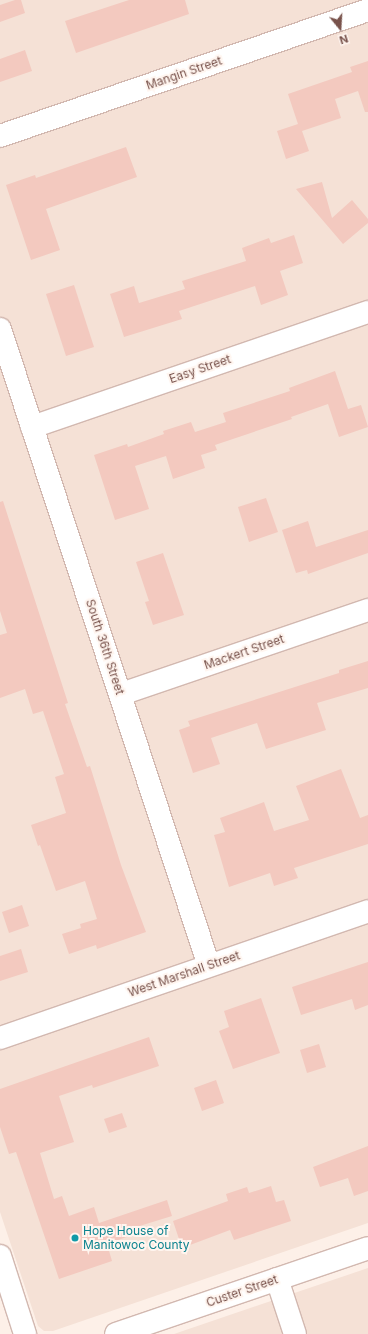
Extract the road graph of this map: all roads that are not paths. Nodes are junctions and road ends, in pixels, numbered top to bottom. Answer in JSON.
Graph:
{"nodes":[{"id":1,"x":368,"y":10,"type":"edge"},
{"id":2,"x":0,"y":136,"type":"edge"},
{"id":3,"x":368,"y":312,"type":"edge"},
{"id":4,"x":0,"y":329,"type":"edge"},
{"id":5,"x":32,"y":427,"type":"junction"},
{"id":6,"x":368,"y":610,"type":"edge"},
{"id":7,"x":121,"y":694,"type":"junction"},
{"id":8,"x":368,"y":911,"type":"edge"},
{"id":9,"x":209,"y":966,"type":"junction"},
{"id":10,"x":0,"y":1038,"type":"edge"},
{"id":11,"x":368,"y":1248,"type":"edge"},
{"id":12,"x":0,"y":1256,"type":"edge"},
{"id":13,"x":277,"y":1279,"type":"junction"},
{"id":14,"x":25,"y":1334,"type":"edge"},
{"id":15,"x":116,"y":1334,"type":"edge"},
{"id":16,"x":295,"y":1334,"type":"edge"}],
"edges":[{"from":1,"to":2,"type":"street","name":"Mangin Street"},
{"from":3,"to":5,"type":"street","name":"Easy Street"},
{"from":4,"to":5,"type":"street","name":"South 36th Street"},
{"from":5,"to":7,"type":"street","name":"South 36th Street"},
{"from":6,"to":7,"type":"street","name":"Mackert Street"},
{"from":7,"to":9,"type":"street","name":"South 36th Street"},
{"from":8,"to":9,"type":"street","name":"West Marshall Street"},
{"from":9,"to":10,"type":"street","name":"West Marshall Street"},
{"from":11,"to":13,"type":"street","name":"Custer Street"},
{"from":12,"to":14,"type":"street"},
{"from":13,"to":15,"type":"street","name":"Custer Street"},
{"from":13,"to":16,"type":"street"}]}
